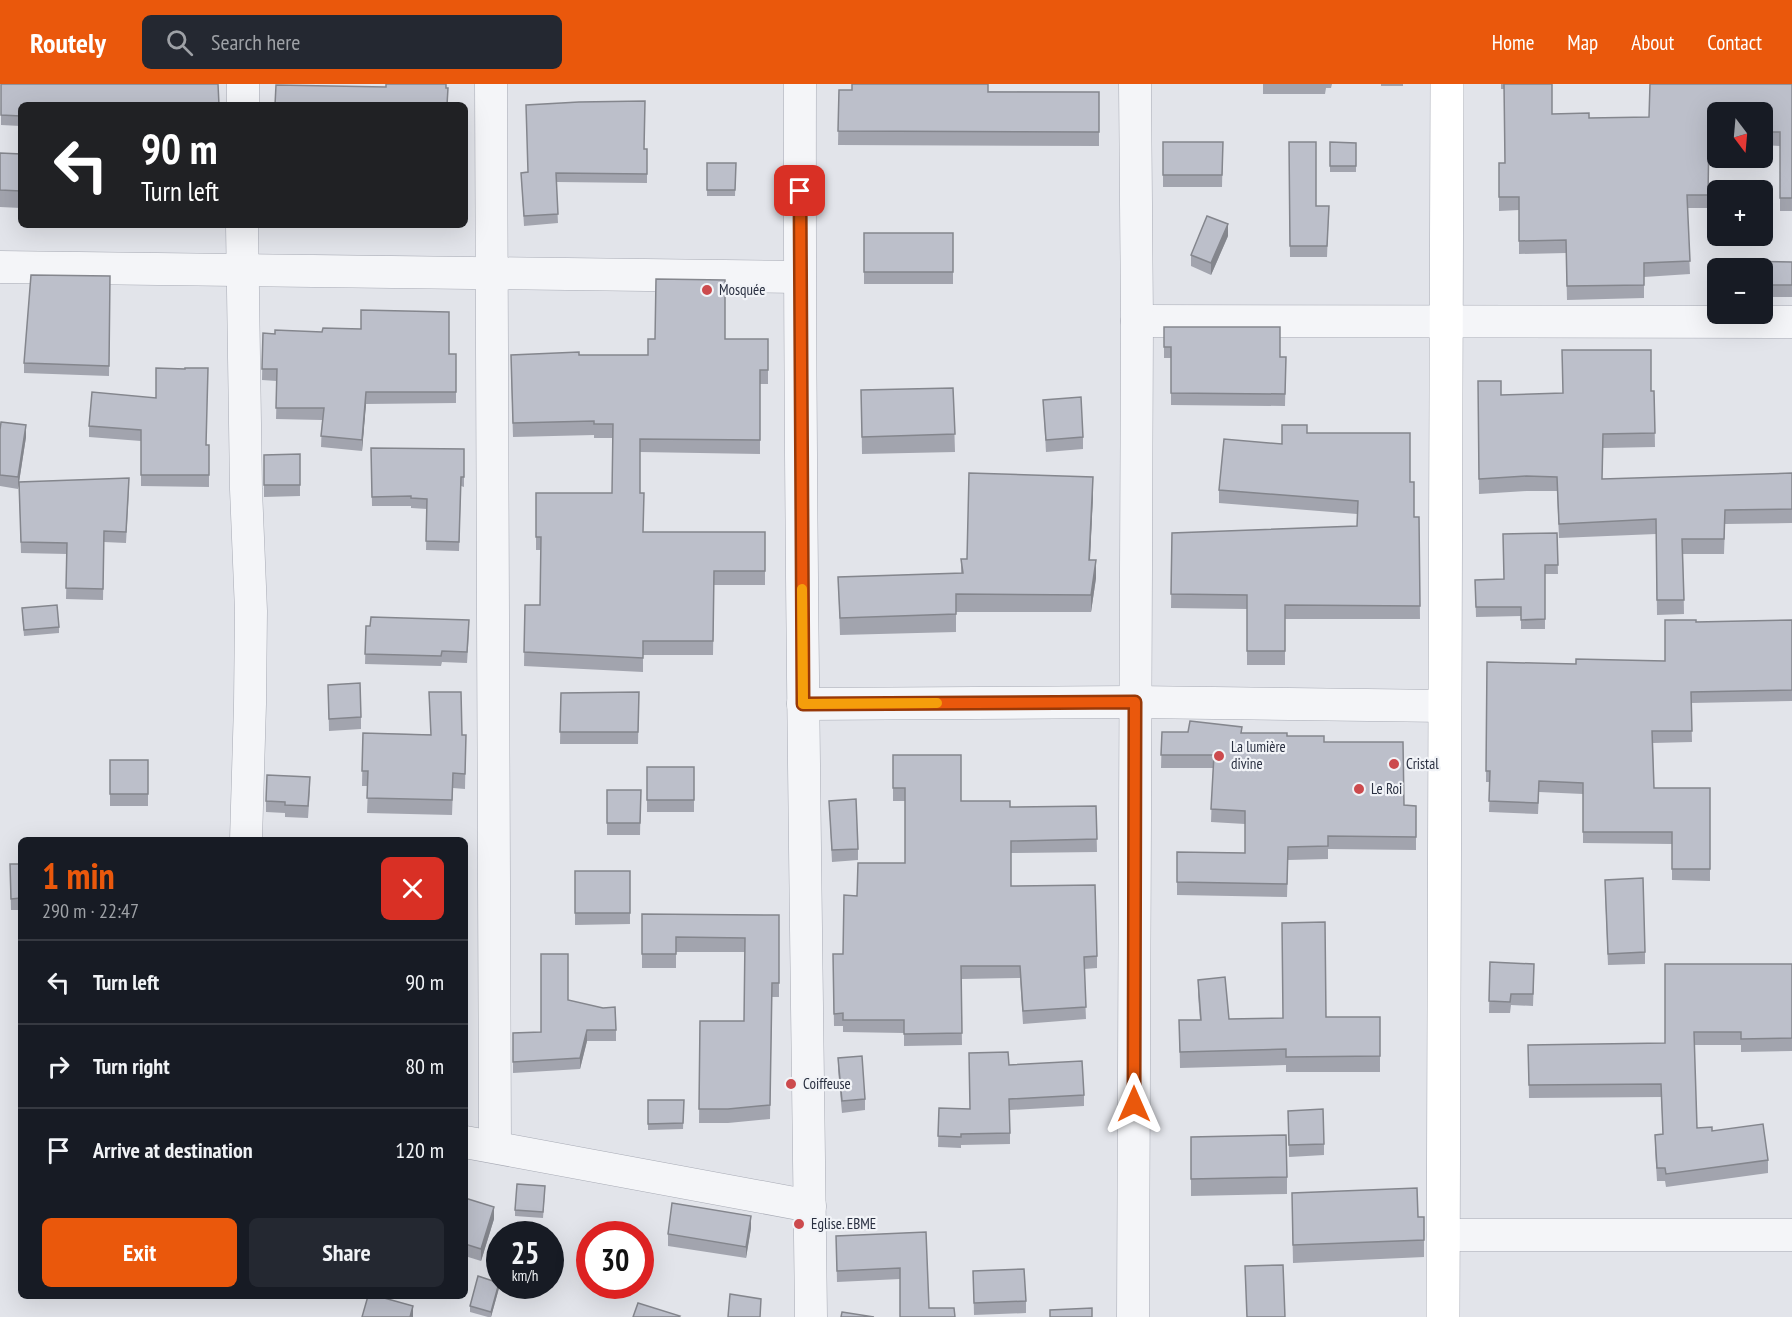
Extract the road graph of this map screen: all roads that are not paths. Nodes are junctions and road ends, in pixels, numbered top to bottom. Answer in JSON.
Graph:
{"nodes":[{"id":1,"x":243,"y":84,"type":"edge"},
{"id":2,"x":491,"y":84,"type":"edge"},
{"id":3,"x":800,"y":84,"type":"edge"},
{"id":4,"x":1135,"y":84,"type":"edge"},
{"id":5,"x":1447,"y":84,"type":"edge"},
{"id":6,"x":243,"y":102,"type":"edge"},
{"id":7,"x":242,"y":228,"type":"edge"},
{"id":8,"x":0,"y":267,"type":"edge"},
{"id":9,"x":242,"y":270,"type":"junction"},
{"id":10,"x":492,"y":273,"type":"junction"},
{"id":11,"x":800,"y":277,"type":"junction"},
{"id":12,"x":1137,"y":321,"type":"junction"},
{"id":13,"x":1446,"y":321,"type":"junction"},
{"id":14,"x":1792,"y":322,"type":"edge"},
{"id":15,"x":1135,"y":702,"type":"junction"},
{"id":16,"x":803,"y":704,"type":"junction"},
{"id":17,"x":1445,"y":706,"type":"junction"},
{"id":18,"x":246,"y":837,"type":"edge"},
{"id":19,"x":468,"y":1142,"type":"edge"},
{"id":20,"x":495,"y":1146,"type":"junction"},
{"id":21,"x":810,"y":1206,"type":"junction"},
{"id":22,"x":1443,"y":1235,"type":"junction"},
{"id":23,"x":1792,"y":1235,"type":"edge"},
{"id":24,"x":811,"y":1317,"type":"edge"},
{"id":25,"x":1134,"y":1317,"type":"edge"},
{"id":26,"x":1443,"y":1317,"type":"edge"}],
"edges":[{"from":1,"to":6,"type":"street"},
{"from":2,"to":10,"type":"street"},
{"from":3,"to":11,"type":"street"},
{"from":4,"to":12,"type":"street"},
{"from":5,"to":13,"type":"street"},
{"from":7,"to":9,"type":"street"},
{"from":8,"to":9,"type":"street"},
{"from":9,"to":10,"type":"street"},
{"from":9,"to":18,"type":"street"},
{"from":10,"to":11,"type":"street"},
{"from":10,"to":20,"type":"street"},
{"from":11,"to":16,"type":"street"},
{"from":12,"to":13,"type":"street"},
{"from":12,"to":15,"type":"street"},
{"from":13,"to":14,"type":"street"},
{"from":13,"to":17,"type":"street"},
{"from":15,"to":16,"type":"street"},
{"from":15,"to":17,"type":"street"},
{"from":15,"to":25,"type":"street"},
{"from":16,"to":21,"type":"street"},
{"from":17,"to":22,"type":"street"},
{"from":19,"to":20,"type":"street"},
{"from":20,"to":21,"type":"street"},
{"from":21,"to":24,"type":"street"},
{"from":22,"to":23,"type":"street"},
{"from":22,"to":26,"type":"street"}]}
